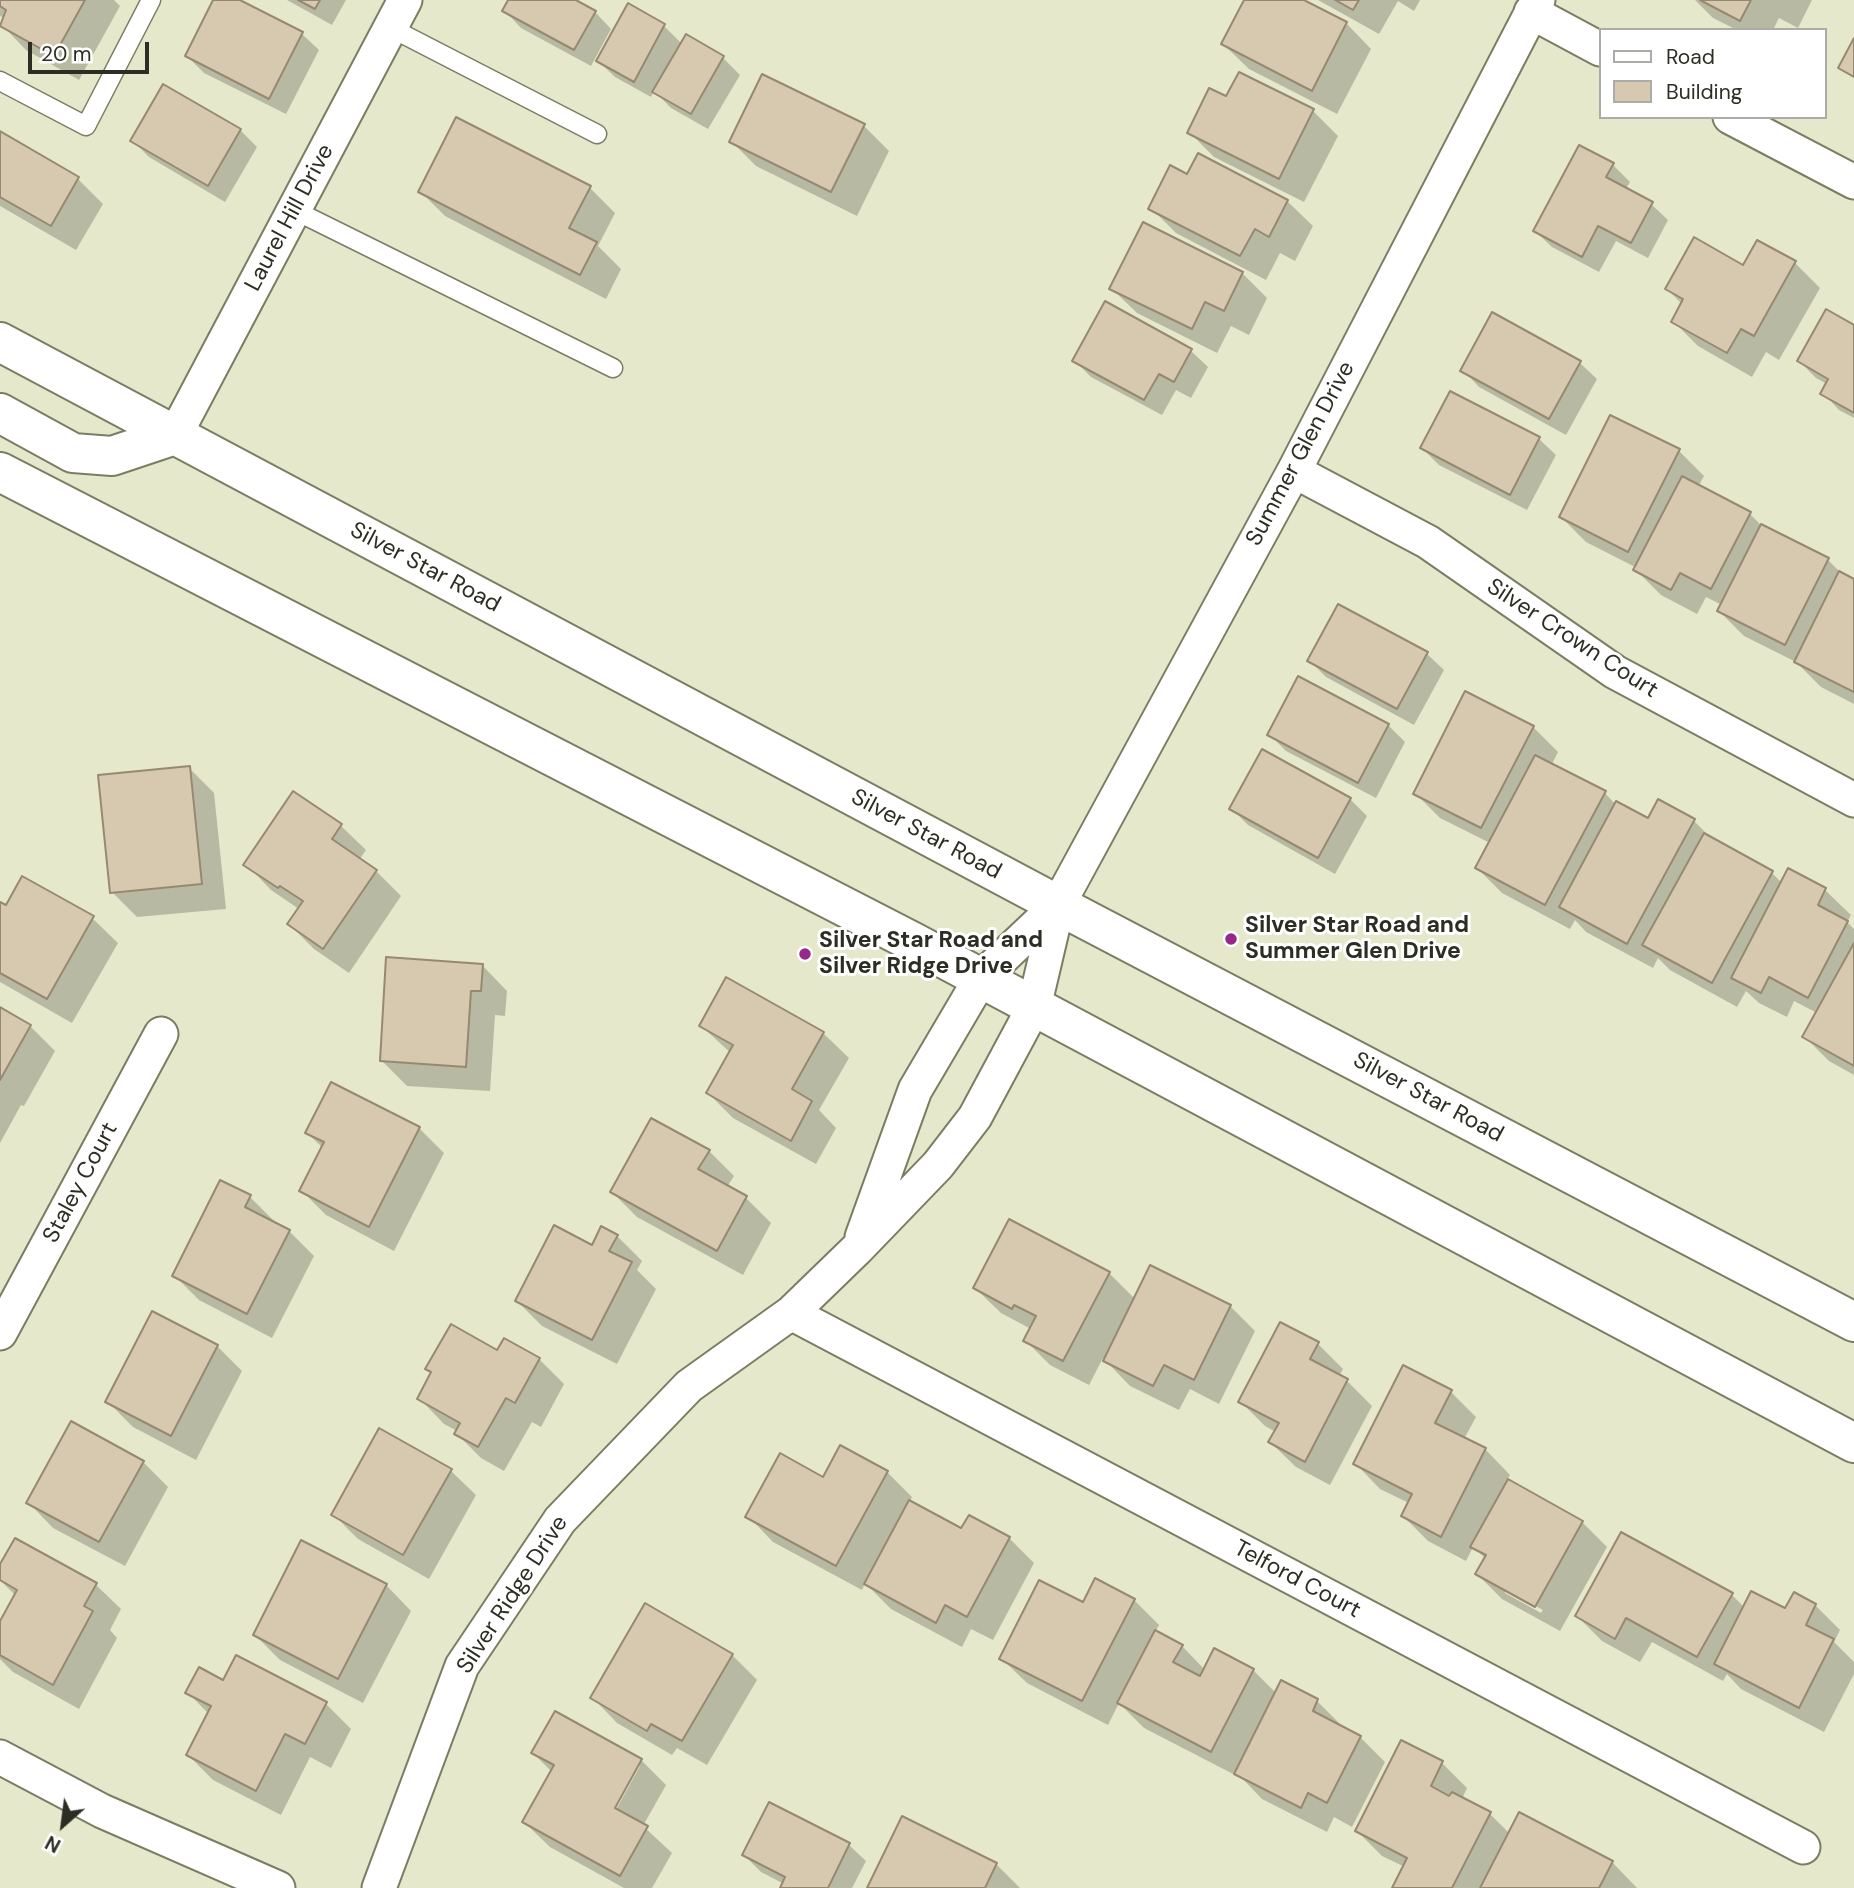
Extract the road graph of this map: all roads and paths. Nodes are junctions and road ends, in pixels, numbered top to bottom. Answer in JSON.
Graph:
{"nodes":[{"id":1,"x":151,"y":0,"type":"edge"},
{"id":2,"x":1534,"y":6,"type":"edge"},
{"id":3,"x":398,"y":14,"type":"edge"},
{"id":4,"x":1598,"y":48,"type":"edge"},
{"id":5,"x":0,"y":81,"type":"edge"},
{"id":6,"x":1734,"y":119,"type":"edge"},
{"id":7,"x":597,"y":134,"type":"dead end"},
{"id":8,"x":1854,"y":183,"type":"edge"},
{"id":9,"x":294,"y":210,"type":"junction"},
{"id":10,"x":0,"y":342,"type":"edge"},
{"id":11,"x":613,"y":368,"type":"dead end"},
{"id":12,"x":0,"y":413,"type":"edge"},
{"id":13,"x":174,"y":435,"type":"junction"},
{"id":14,"x":1294,"y":471,"type":"junction"},
{"id":15,"x":0,"y":472,"type":"edge"},
{"id":16,"x":1854,"y":800,"type":"edge"},
{"id":17,"x":1058,"y":905,"type":"junction"},
{"id":18,"x":981,"y":978,"type":"junction"},
{"id":19,"x":1034,"y":1007,"type":"junction"},
{"id":20,"x":161,"y":1034,"type":"dead end"},
{"id":21,"x":857,"y":1250,"type":"junction"},
{"id":22,"x":792,"y":1313,"type":"junction"},
{"id":23,"x":1854,"y":1322,"type":"edge"},
{"id":24,"x":0,"y":1333,"type":"edge"},
{"id":25,"x":1854,"y":1442,"type":"edge"},
{"id":26,"x":0,"y":1758,"type":"edge"},
{"id":27,"x":1803,"y":1847,"type":"dead end"},
{"id":28,"x":278,"y":1888,"type":"edge"},
{"id":29,"x":379,"y":1888,"type":"edge"}],
"edges":[{"from":1,"to":5,"type":"lane"},
{"from":2,"to":4,"type":"street"},
{"from":2,"to":14,"type":"street","name":"Summer Glen Drive"},
{"from":3,"to":7,"type":"lane"},
{"from":3,"to":9,"type":"street","name":"Laurel Hill Drive"},
{"from":6,"to":8,"type":"street"},
{"from":9,"to":11,"type":"lane"},
{"from":9,"to":13,"type":"street","name":"Laurel Hill Drive"},
{"from":10,"to":13,"type":"main road","name":"Silver Star Road"},
{"from":12,"to":13,"type":"main road"},
{"from":13,"to":17,"type":"main road","name":"Silver Star Road"},
{"from":14,"to":16,"type":"street","name":"Silver Crown Court"},
{"from":14,"to":17,"type":"street","name":"Summer Glen Drive"},
{"from":15,"to":18,"type":"main road"},
{"from":17,"to":18,"type":"street","name":"Silver Ridge Drive"},
{"from":17,"to":19,"type":"street","name":"Silver Ridge Drive"},
{"from":17,"to":23,"type":"main road","name":"Silver Star Road"},
{"from":18,"to":19,"type":"main road"},
{"from":18,"to":21,"type":"street","name":"Silver Ridge Drive"},
{"from":19,"to":21,"type":"street","name":"Silver Ridge Drive"},
{"from":19,"to":25,"type":"main road"},
{"from":20,"to":24,"type":"street","name":"Staley Court"},
{"from":21,"to":22,"type":"street","name":"Silver Ridge Drive"},
{"from":22,"to":27,"type":"street","name":"Telford Court"},
{"from":22,"to":29,"type":"street","name":"Silver Ridge Drive"},
{"from":26,"to":28,"type":"street"}]}
